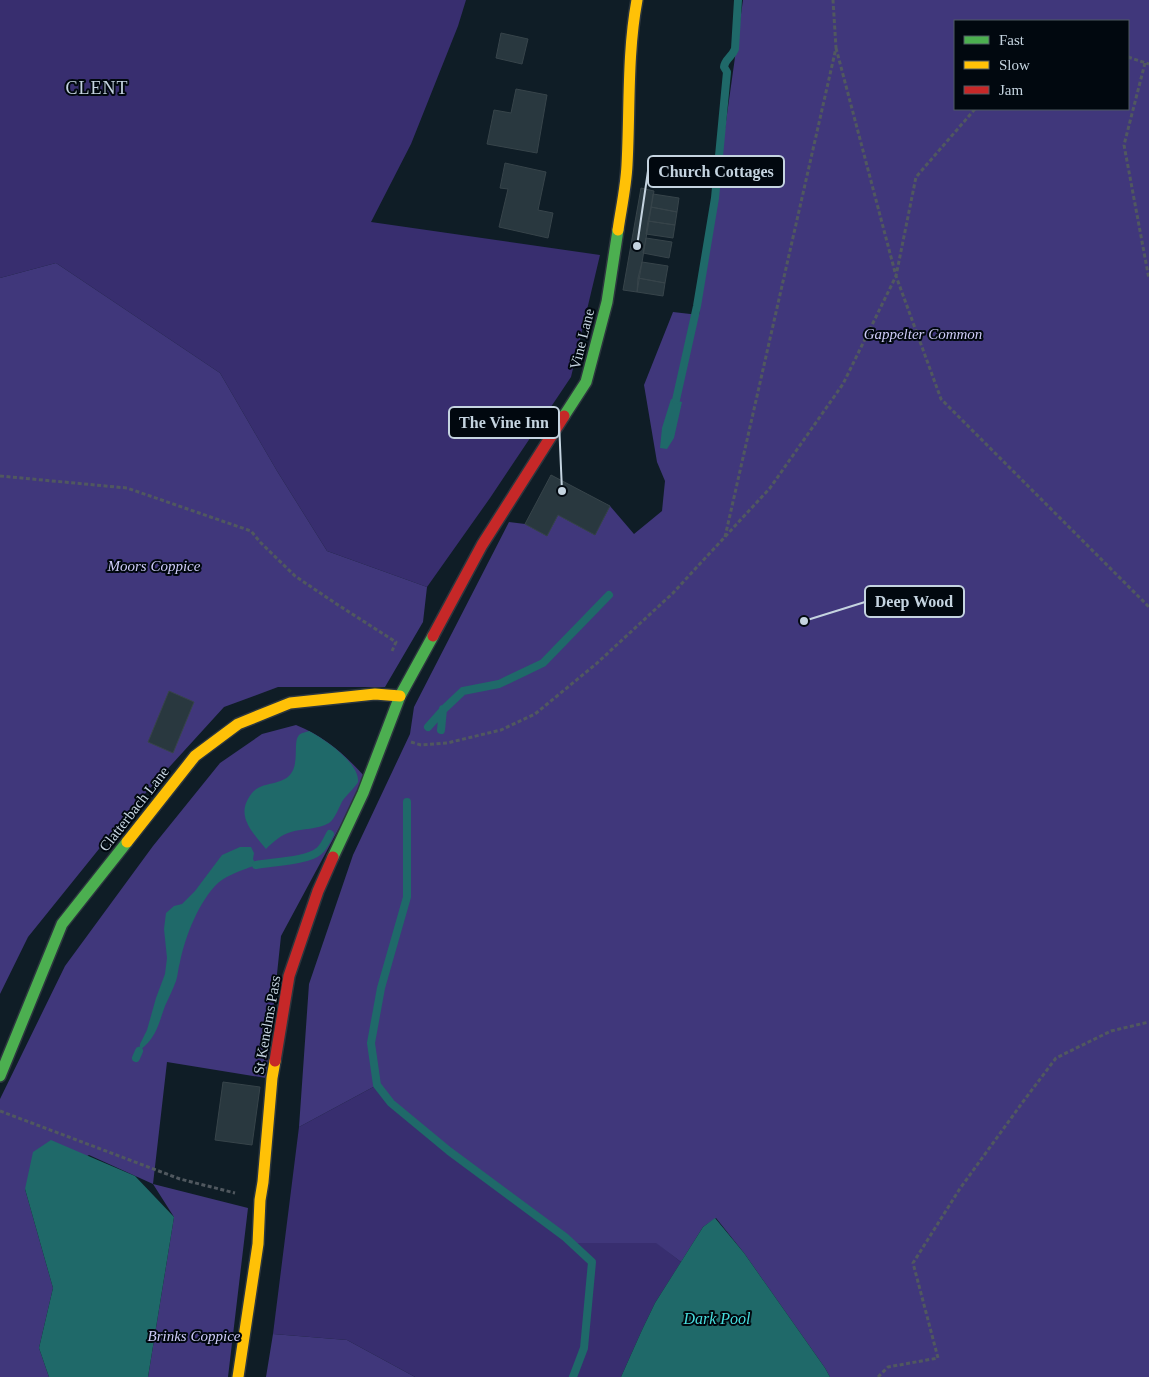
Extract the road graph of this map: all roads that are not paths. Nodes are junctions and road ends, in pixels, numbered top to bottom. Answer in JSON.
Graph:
{"nodes":[{"id":1,"x":637,"y":0,"type":"edge"},
{"id":2,"x":400,"y":696,"type":"junction"},
{"id":3,"x":0,"y":1076,"type":"edge"},
{"id":4,"x":238,"y":1377,"type":"edge"}],
"edges":[{"from":1,"to":2,"type":"street","name":"Vine Lane"},
{"from":2,"to":3,"type":"street","name":"Clatterbach Lane"},
{"from":2,"to":4,"type":"street","name":"St Kenelms Pass"}]}
